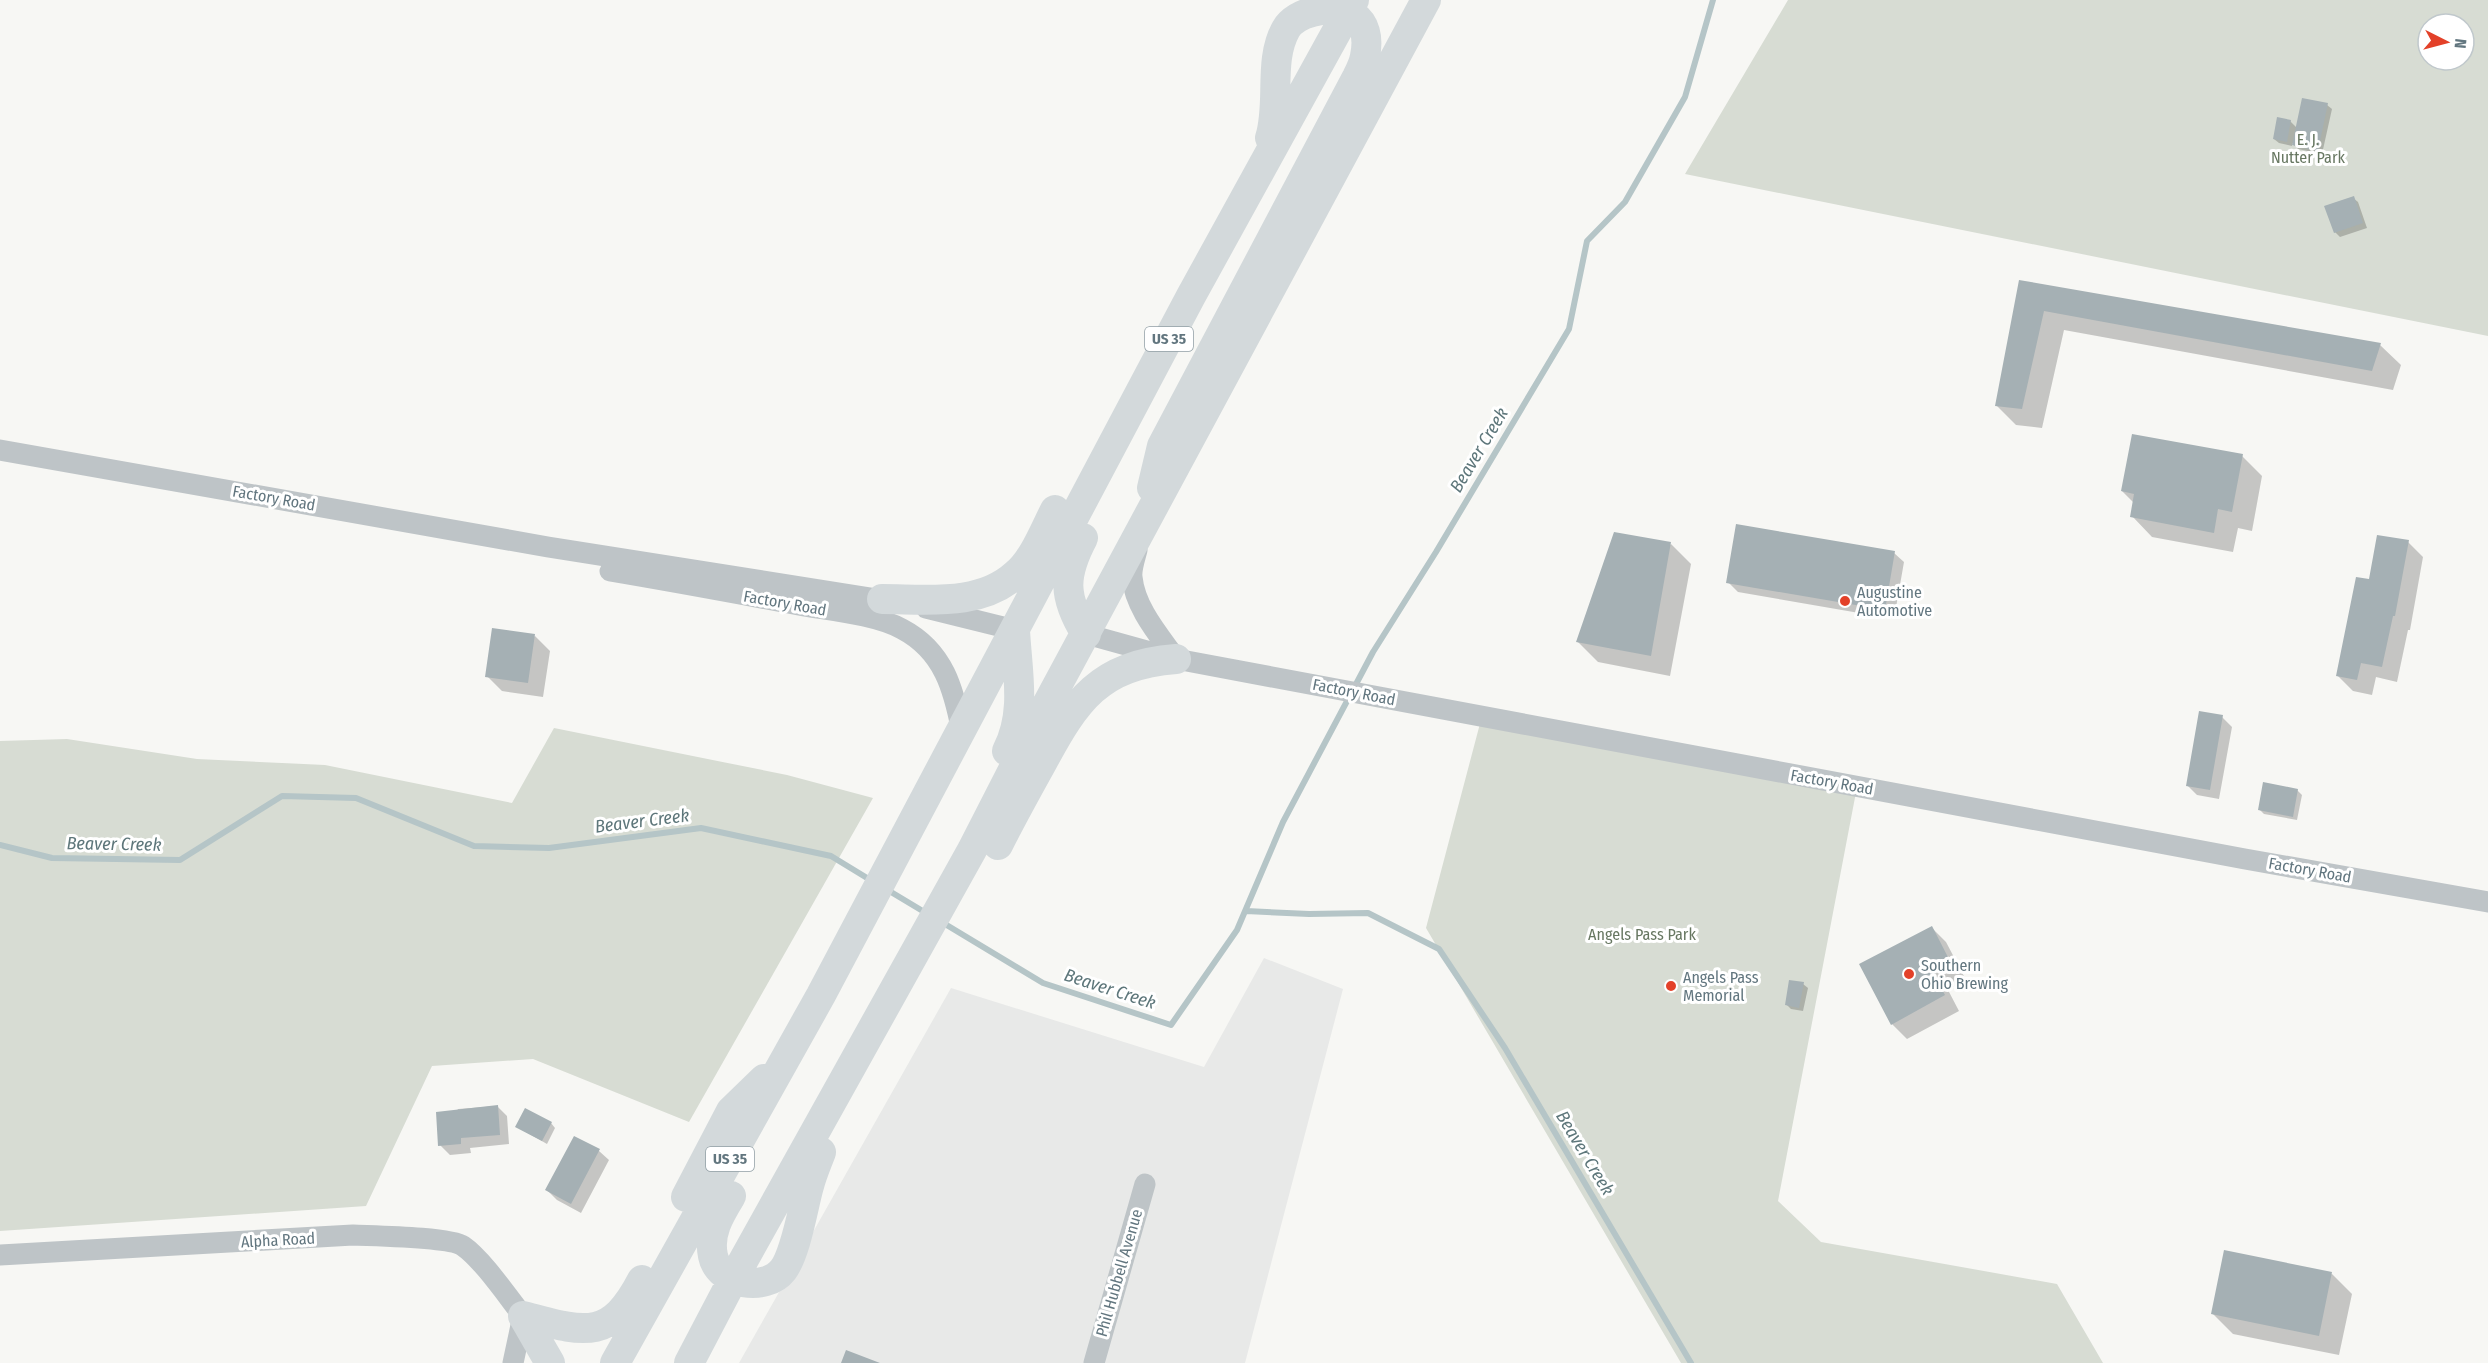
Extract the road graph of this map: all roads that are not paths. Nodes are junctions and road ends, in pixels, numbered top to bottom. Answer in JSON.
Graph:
{"nodes":[{"id":1,"x":1426,"y":0,"type":"edge"},
{"id":2,"x":1351,"y":5,"type":"edge"},
{"id":3,"x":1325,"y":50,"type":"junction"},
{"id":4,"x":1258,"y":172,"type":"junction"},
{"id":5,"x":1191,"y":296,"type":"junction"},
{"id":6,"x":0,"y":450,"type":"edge"},
{"id":7,"x":1141,"y":531,"type":"junction"},
{"id":8,"x":548,"y":547,"type":"junction"},
{"id":9,"x":882,"y":599,"type":"junction"},
{"id":10,"x":1015,"y":630,"type":"junction"},
{"id":11,"x":1086,"y":634,"type":"junction"},
{"id":12,"x":1176,"y":659,"type":"junction"},
{"id":13,"x":962,"y":732,"type":"junction"},
{"id":14,"x":973,"y":852,"type":"junction"},
{"id":15,"x":2488,"y":902,"type":"edge"},
{"id":16,"x":851,"y":959,"type":"junction"},
{"id":17,"x":786,"y":1058,"type":"junction"},
{"id":18,"x":848,"y":1076,"type":"junction"},
{"id":19,"x":1145,"y":1184,"type":"dead end"},
{"id":20,"x":0,"y":1256,"type":"edge"},
{"id":21,"x":733,"y":1279,"type":"junction"},
{"id":22,"x":523,"y":1316,"type":"junction"},
{"id":23,"x":513,"y":1363,"type":"edge"},
{"id":24,"x":550,"y":1363,"type":"edge"},
{"id":25,"x":615,"y":1363,"type":"edge"},
{"id":26,"x":689,"y":1363,"type":"edge"},
{"id":27,"x":1094,"y":1363,"type":"edge"}],
"edges":[{"from":1,"to":7,"type":"highway"},
{"from":2,"to":3,"type":"highway","number":"US 35"},
{"from":2,"to":4,"type":"highway"},
{"from":2,"to":7,"type":"highway"},
{"from":3,"to":4,"type":"highway","number":"US 35"},
{"from":3,"to":11,"type":"highway"},
{"from":4,"to":5,"type":"highway","number":"US 35"},
{"from":5,"to":9,"type":"highway"},
{"from":5,"to":10,"type":"highway","number":"US 35"},
{"from":6,"to":8,"type":"street","name":"Factory Road"},
{"from":7,"to":11,"type":"highway"},
{"from":7,"to":12,"type":"street"},
{"from":8,"to":9,"type":"street","name":"Factory Road"},
{"from":8,"to":13,"type":"street","name":"Factory Road"},
{"from":9,"to":10,"type":"street","name":"Factory Road"},
{"from":10,"to":13,"type":"highway","number":"US 35"},
{"from":10,"to":14,"type":"highway"},
{"from":11,"to":12,"type":"street","name":"Factory Road"},
{"from":11,"to":14,"type":"highway"},
{"from":12,"to":14,"type":"highway"},
{"from":12,"to":15,"type":"street","name":"Factory Road"},
{"from":13,"to":16,"type":"highway","number":"US 35"},
{"from":14,"to":18,"type":"highway"},
{"from":16,"to":17,"type":"highway","number":"US 35"},
{"from":16,"to":21,"type":"highway"},
{"from":17,"to":22,"type":"highway"},
{"from":17,"to":25,"type":"highway","number":"US 35"},
{"from":18,"to":21,"type":"highway"},
{"from":18,"to":21,"type":"highway"},
{"from":19,"to":27,"type":"street","name":"Phil Hubbell Avenue"},
{"from":20,"to":22,"type":"street","name":"Alpha Road"},
{"from":21,"to":26,"type":"highway"},
{"from":22,"to":23,"type":"street"},
{"from":22,"to":24,"type":"highway"}]}
